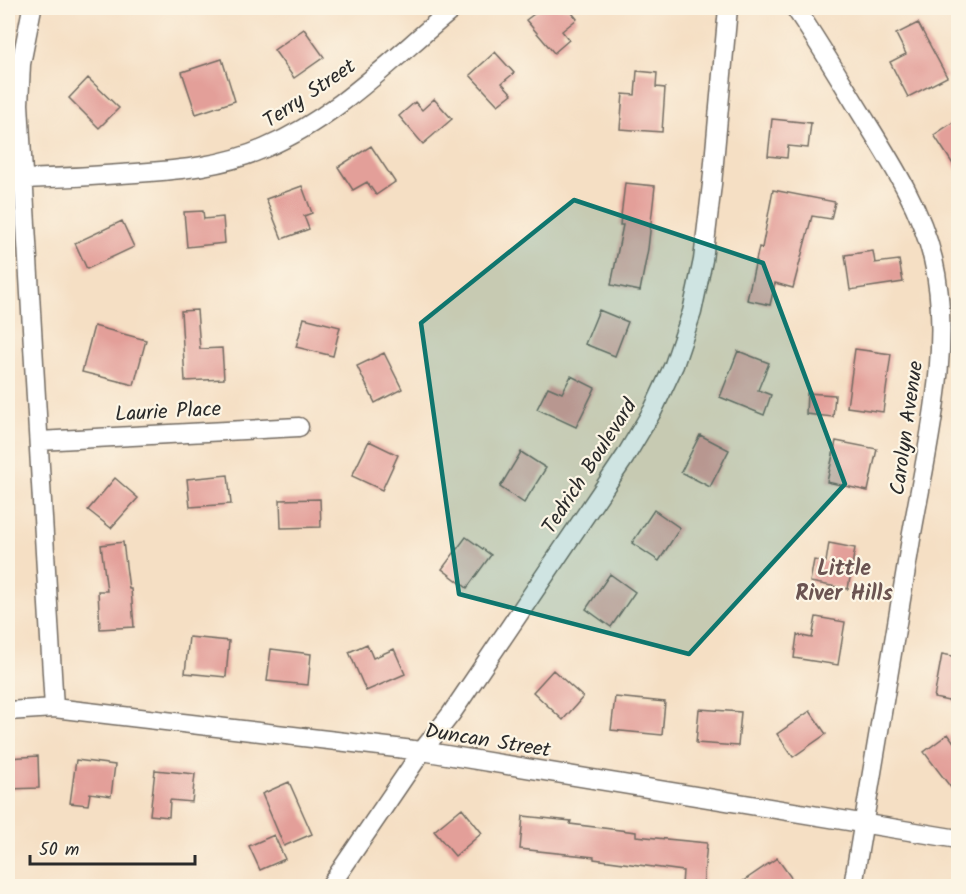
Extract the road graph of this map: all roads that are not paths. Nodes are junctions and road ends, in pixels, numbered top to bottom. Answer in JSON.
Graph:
{"nodes":[{"id":1,"x":32,"y":8,"type":"edge"},
{"id":2,"x":453,"y":8,"type":"edge"},
{"id":3,"x":728,"y":8,"type":"edge"},
{"id":4,"x":795,"y":8,"type":"edge"},
{"id":5,"x":22,"y":179,"type":"junction"},
{"id":6,"x":299,"y":427,"type":"dead end"},
{"id":7,"x":39,"y":441,"type":"junction"},
{"id":8,"x":54,"y":708,"type":"junction"},
{"id":9,"x":8,"y":711,"type":"edge"},
{"id":10,"x":422,"y":751,"type":"junction"},
{"id":11,"x":863,"y":823,"type":"junction"},
{"id":12,"x":958,"y":839,"type":"edge"},
{"id":13,"x":330,"y":886,"type":"edge"},
{"id":14,"x":853,"y":886,"type":"edge"}],
"edges":[{"from":1,"to":5,"type":"street"},
{"from":2,"to":5,"type":"street","name":"Terry Street"},
{"from":3,"to":10,"type":"street","name":"Tedrich Boulevard"},
{"from":4,"to":11,"type":"street","name":"Carolyn Avenue"},
{"from":5,"to":7,"type":"street"},
{"from":6,"to":7,"type":"street","name":"Laurie Place"},
{"from":7,"to":8,"type":"street"},
{"from":8,"to":9,"type":"street","name":"Duncan Street"},
{"from":8,"to":10,"type":"street","name":"Duncan Street"},
{"from":10,"to":11,"type":"street","name":"Duncan Street"},
{"from":10,"to":13,"type":"street","name":"Tedrich Boulevard"},
{"from":11,"to":12,"type":"street","name":"Duncan Street"},
{"from":11,"to":14,"type":"street","name":"Carolyn Avenue"}]}
